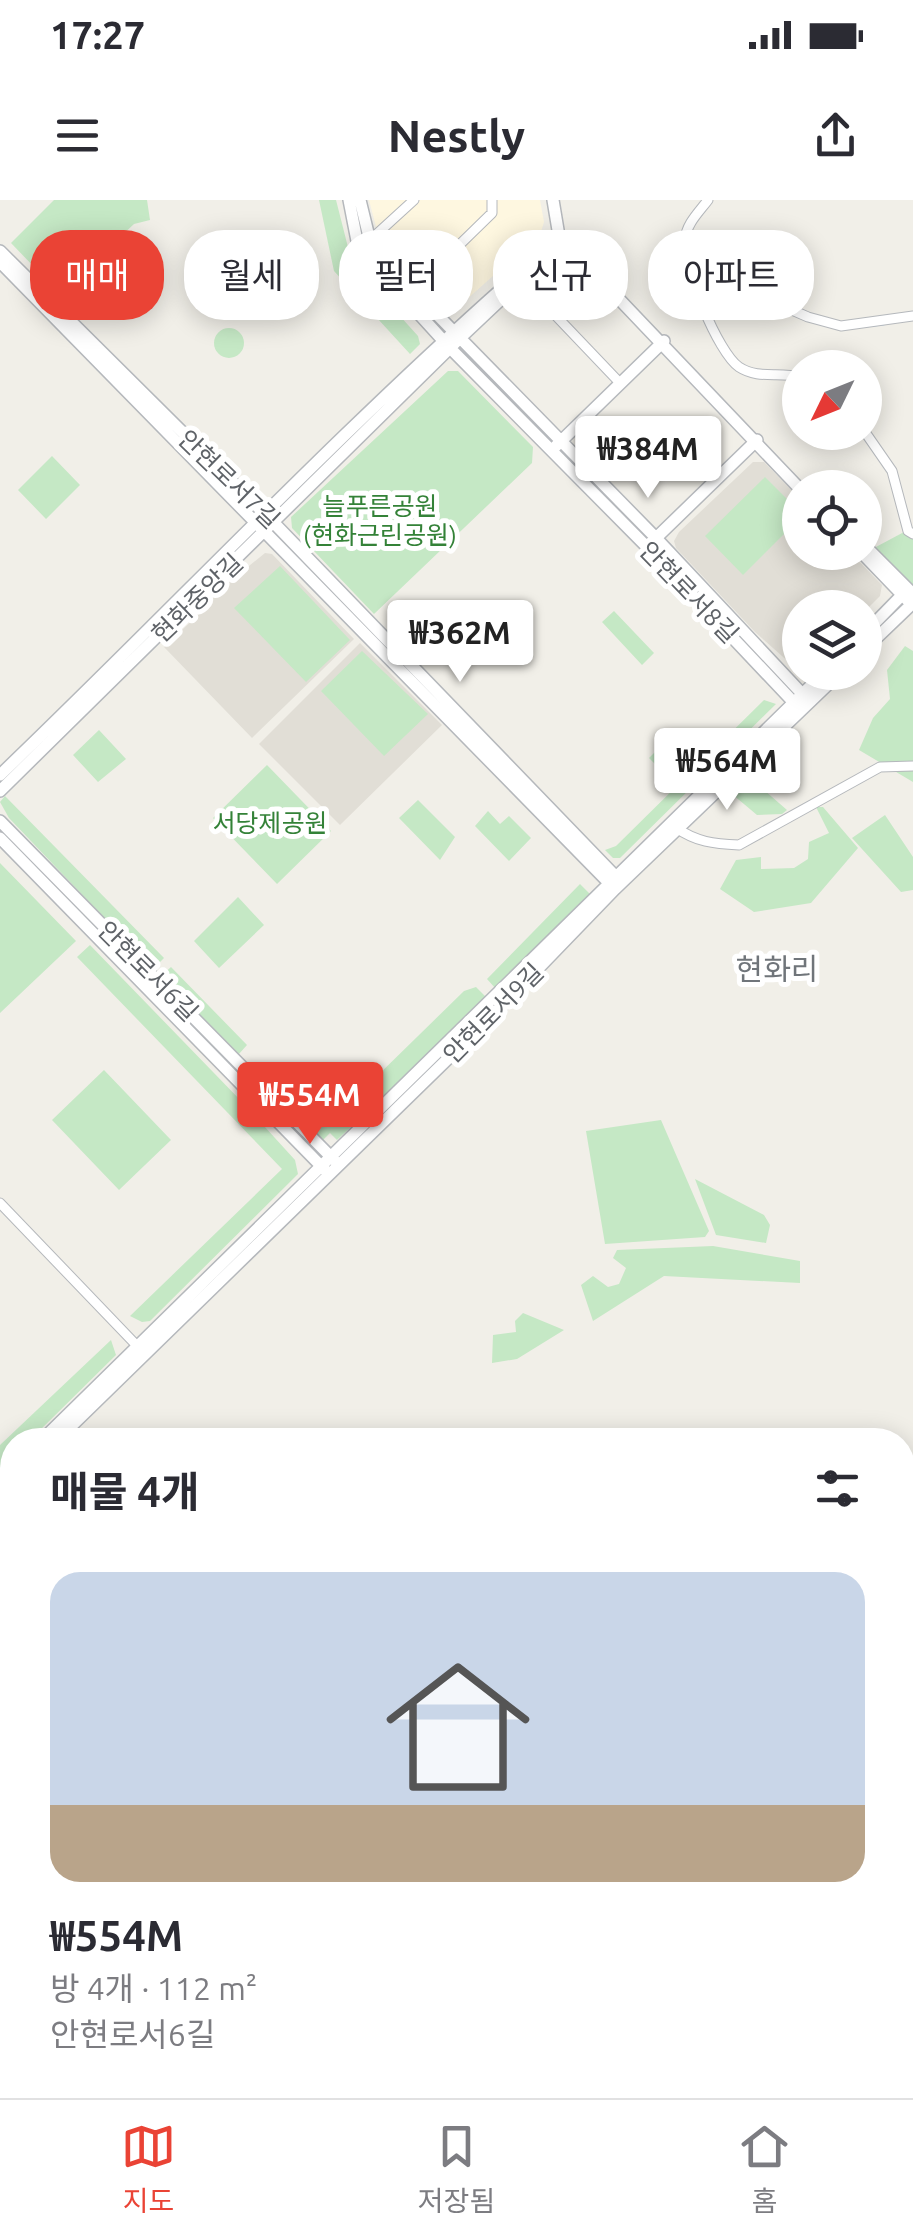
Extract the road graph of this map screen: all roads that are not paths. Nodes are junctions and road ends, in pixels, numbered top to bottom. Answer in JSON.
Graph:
{"nodes":[{"id":1,"x":349,"y":200,"type":"edge"},
{"id":2,"x":360,"y":200,"type":"edge"},
{"id":3,"x":414,"y":200,"type":"edge"},
{"id":4,"x":492,"y":200,"type":"edge"},
{"id":5,"x":555,"y":200,"type":"edge"},
{"id":6,"x":708,"y":200,"type":"edge"},
{"id":7,"x":360,"y":230,"type":"edge"},
{"id":8,"x":364,"y":230,"type":"edge"},
{"id":9,"x":382,"y":230,"type":"edge"},
{"id":10,"x":561,"y":230,"type":"edge"},
{"id":11,"x":687,"y":230,"type":"edge"},
{"id":12,"x":473,"y":231,"type":"edge"},
{"id":13,"x":0,"y":250,"type":"edge"},
{"id":14,"x":0,"y":262,"type":"edge"},
{"id":15,"x":493,"y":302,"type":"edge"},
{"id":16,"x":628,"y":307,"type":"edge"},
{"id":17,"x":913,"y":316,"type":"edge"},
{"id":18,"x":814,"y":318,"type":"edge"},
{"id":19,"x":432,"y":320,"type":"edge"},
{"id":20,"x":560,"y":320,"type":"edge"},
{"id":21,"x":711,"y":320,"type":"edge"},
{"id":22,"x":451,"y":340,"type":"junction"},
{"id":23,"x":662,"y":343,"type":"junction"},
{"id":24,"x":782,"y":376,"type":"edge"},
{"id":25,"x":620,"y":382,"type":"junction"},
{"id":26,"x":757,"y":440,"type":"junction"},
{"id":27,"x":555,"y":447,"type":"junction"},
{"id":28,"x":877,"y":450,"type":"edge"},
{"id":29,"x":783,"y":470,"type":"edge"},
{"id":30,"x":789,"y":470,"type":"edge"},
{"id":31,"x":265,"y":523,"type":"junction"},
{"id":32,"x":913,"y":534,"type":"edge"},
{"id":33,"x":656,"y":538,"type":"junction"},
{"id":34,"x":882,"y":565,"type":"edge"},
{"id":35,"x":881,"y":570,"type":"edge"},
{"id":36,"x":910,"y":597,"type":"edge"},
{"id":37,"x":882,"y":619,"type":"edge"},
{"id":38,"x":882,"y":629,"type":"edge"},
{"id":39,"x":812,"y":690,"type":"edge"},
{"id":40,"x":818,"y":690,"type":"edge"},
{"id":41,"x":802,"y":703,"type":"junction"},
{"id":42,"x":913,"y":766,"type":"edge"},
{"id":43,"x":0,"y":775,"type":"edge"},
{"id":44,"x":0,"y":791,"type":"edge"},
{"id":45,"x":0,"y":821,"type":"edge"},
{"id":46,"x":675,"y":827,"type":"junction"},
{"id":47,"x":0,"y":838,"type":"edge"},
{"id":48,"x":615,"y":883,"type":"junction"},
{"id":49,"x":329,"y":1165,"type":"junction"},
{"id":50,"x":0,"y":1202,"type":"edge"},
{"id":51,"x":140,"y":1349,"type":"junction"},
{"id":52,"x":55,"y":1428,"type":"edge"},
{"id":53,"x":68,"y":1428,"type":"edge"}],
"edges":[{"from":1,"to":7,"type":"street","name":"안현로서8길"},
{"from":2,"to":8,"type":"street","name":"안현로서8길"},
{"from":3,"to":9,"type":"street"},
{"from":4,"to":12,"type":"street"},
{"from":5,"to":10,"type":"street"},
{"from":6,"to":11,"type":"street"},
{"from":13,"to":31,"type":"street","name":"안현로서7길"},
{"from":14,"to":31,"type":"street","name":"안현로서7길"},
{"from":15,"to":22,"type":"street","name":"현화중앙길"},
{"from":16,"to":23,"type":"street"},
{"from":17,"to":18,"type":"street"},
{"from":19,"to":22,"type":"street","name":"안현로서8길"},
{"from":20,"to":25,"type":"street"},
{"from":21,"to":24,"type":"street"},
{"from":22,"to":27,"type":"street","name":"안현로서8길"},
{"from":22,"to":31,"type":"street","name":"현화중앙길"},
{"from":23,"to":25,"type":"street"},
{"from":23,"to":26,"type":"street"},
{"from":25,"to":27,"type":"street"},
{"from":26,"to":29,"type":"street"},
{"from":26,"to":30,"type":"street"},
{"from":26,"to":33,"type":"street","name":"안현로서8길"},
{"from":27,"to":33,"type":"street","name":"안현로서8길"},
{"from":27,"to":41,"type":"street","name":"안현로서8길"},
{"from":28,"to":32,"type":"street"},
{"from":31,"to":43,"type":"street"},
{"from":31,"to":44,"type":"street","name":"현화중앙길"},
{"from":31,"to":48,"type":"street","name":"안현로서7길"},
{"from":33,"to":41,"type":"street","name":"안현로서8길"},
{"from":34,"to":36,"type":"street"},
{"from":35,"to":36,"type":"street"},
{"from":36,"to":37,"type":"street"},
{"from":36,"to":38,"type":"street"},
{"from":39,"to":41,"type":"street"},
{"from":40,"to":41,"type":"street"},
{"from":41,"to":46,"type":"street","name":"안현로서9길"},
{"from":42,"to":46,"type":"street"},
{"from":45,"to":49,"type":"street","name":"안현로서6길"},
{"from":46,"to":48,"type":"street","name":"안현로서9길"},
{"from":47,"to":49,"type":"street","name":"안현로서6길"},
{"from":48,"to":49,"type":"street","name":"안현로서9길"},
{"from":49,"to":51,"type":"street","name":"안현로서9길"},
{"from":50,"to":51,"type":"street"},
{"from":51,"to":52,"type":"street"},
{"from":51,"to":53,"type":"street","name":"안현로서9길"}]}
